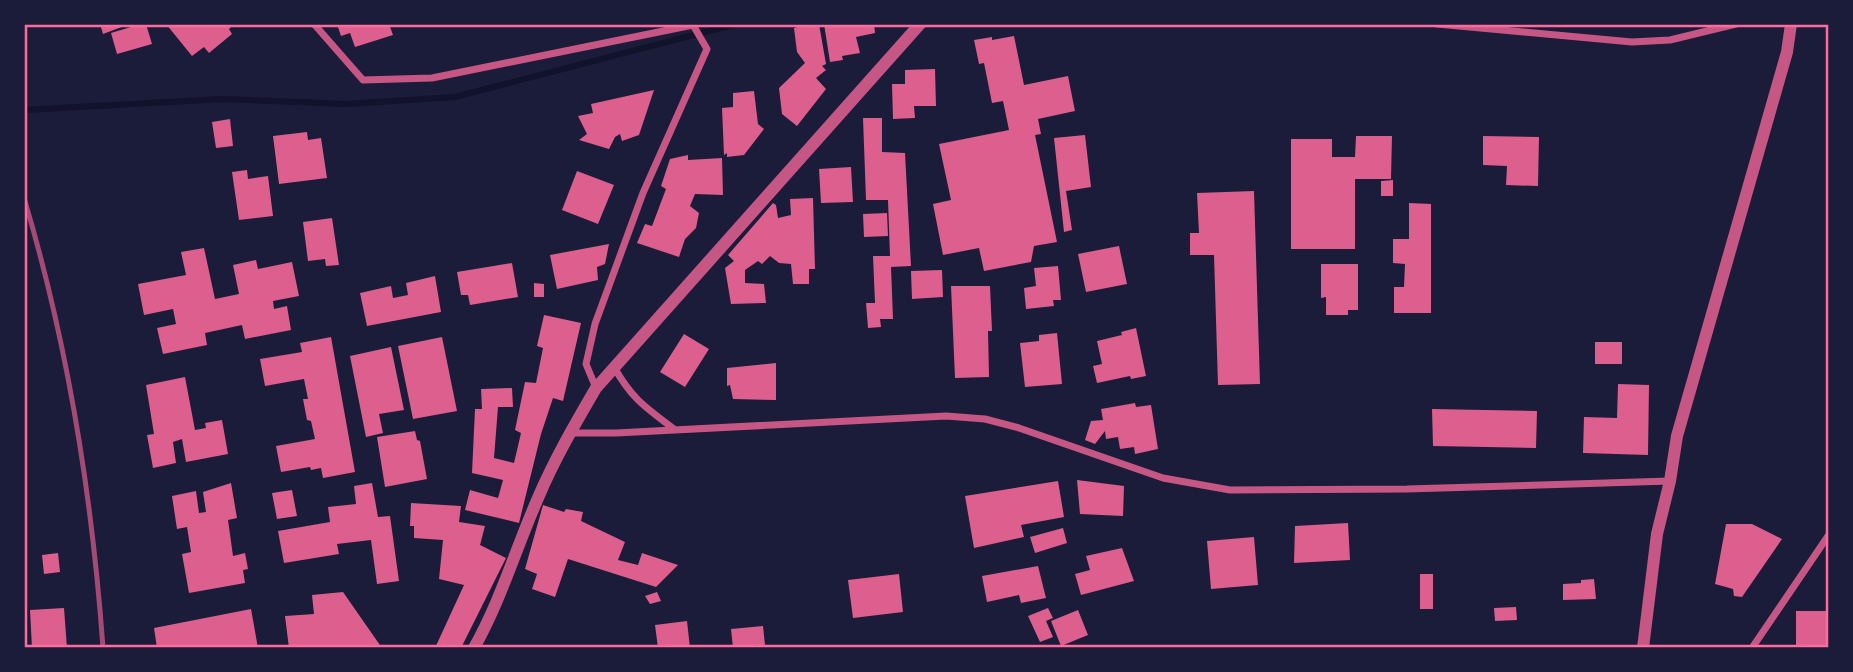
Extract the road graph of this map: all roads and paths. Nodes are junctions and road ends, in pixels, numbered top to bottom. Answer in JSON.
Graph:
{"nodes":[{"id":1,"x":314,"y":24,"type":"edge"},
{"id":2,"x":919,"y":24,"type":"edge"},
{"id":3,"x":1437,"y":24,"type":"edge"},
{"id":4,"x":1736,"y":24,"type":"edge"},
{"id":5,"x":1791,"y":24,"type":"edge"},
{"id":6,"x":614,"y":367,"type":"junction"},
{"id":7,"x":596,"y":387,"type":"junction"},
{"id":8,"x":674,"y":429,"type":"junction"},
{"id":9,"x":570,"y":433,"type":"junction"},
{"id":10,"x":1670,"y":481,"type":"junction"},
{"id":11,"x":1829,"y":536,"type":"edge"},
{"id":12,"x":474,"y":648,"type":"edge"},
{"id":13,"x":1643,"y":648,"type":"edge"},
{"id":14,"x":1752,"y":648,"type":"edge"}],
"edges":[{"from":1,"to":7,"type":"street"},
{"from":2,"to":6,"type":"street"},
{"from":3,"to":4,"type":"street"},
{"from":5,"to":10,"type":"street"},
{"from":6,"to":7,"type":"street"},
{"from":6,"to":8,"type":"street"},
{"from":7,"to":9,"type":"street"},
{"from":8,"to":9,"type":"street"},
{"from":8,"to":10,"type":"street"},
{"from":9,"to":12,"type":"street"},
{"from":10,"to":13,"type":"street"},
{"from":11,"to":14,"type":"street"}]}
